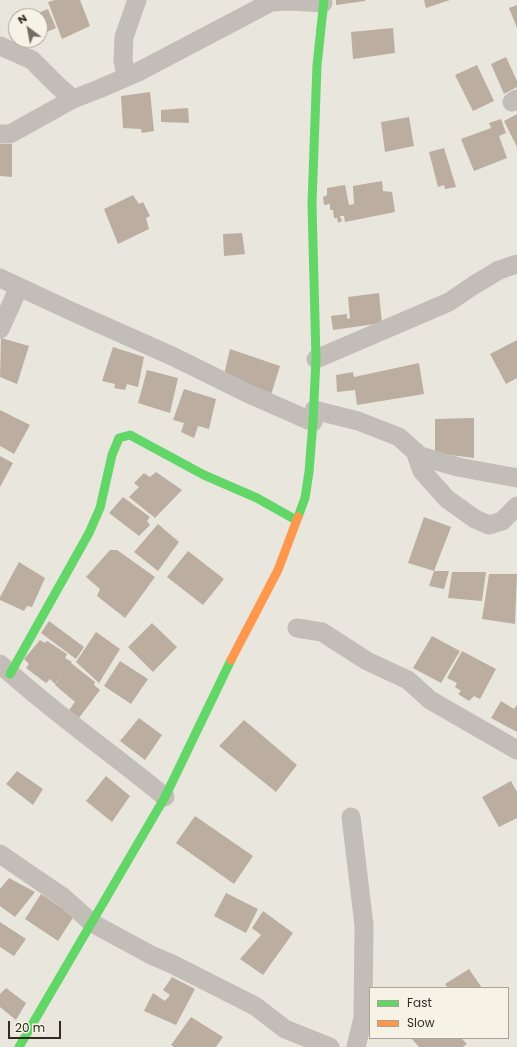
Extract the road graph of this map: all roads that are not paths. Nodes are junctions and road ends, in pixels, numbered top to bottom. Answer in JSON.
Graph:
{"nodes":[{"id":1,"x":137,"y":0,"type":"edge"},
{"id":2,"x":324,"y":2,"type":"edge"},
{"id":3,"x":0,"y":46,"type":"edge"},
{"id":4,"x":126,"y":77,"type":"junction"},
{"id":5,"x":73,"y":99,"type":"junction"},
{"id":6,"x":0,"y":134,"type":"edge"},
{"id":7,"x":517,"y":264,"type":"edge"},
{"id":8,"x":0,"y":278,"type":"edge"},
{"id":9,"x":20,"y":287,"type":"junction"},
{"id":10,"x":0,"y":329,"type":"edge"},
{"id":11,"x":316,"y":359,"type":"junction"},
{"id":12,"x":313,"y":416,"type":"junction"},
{"id":13,"x":415,"y":451,"type":"junction"},
{"id":14,"x":517,"y":478,"type":"edge"},
{"id":15,"x":517,"y":506,"type":"edge"},
{"id":16,"x":296,"y":520,"type":"junction"},
{"id":17,"x":297,"y":628,"type":"dead end"},
{"id":18,"x":5,"y":669,"type":"edge"},
{"id":19,"x":517,"y":750,"type":"edge"},
{"id":20,"x":165,"y":797,"type":"junction"},
{"id":21,"x":351,"y":817,"type":"dead end"},
{"id":22,"x":0,"y":854,"type":"edge"},
{"id":23,"x":92,"y":923,"type":"junction"},
{"id":24,"x":20,"y":1047,"type":"edge"},
{"id":25,"x":330,"y":1047,"type":"edge"},
{"id":26,"x":356,"y":1047,"type":"edge"}],
"edges":[{"from":1,"to":4,"type":"street"},
{"from":2,"to":4,"type":"street"},
{"from":2,"to":11,"type":"street"},
{"from":3,"to":5,"type":"street"},
{"from":4,"to":5,"type":"street"},
{"from":5,"to":6,"type":"street"},
{"from":7,"to":11,"type":"street"},
{"from":8,"to":9,"type":"street"},
{"from":9,"to":10,"type":"street"},
{"from":9,"to":12,"type":"street"},
{"from":11,"to":12,"type":"street"},
{"from":12,"to":13,"type":"street"},
{"from":12,"to":16,"type":"street"},
{"from":13,"to":14,"type":"street"},
{"from":13,"to":15,"type":"street"},
{"from":16,"to":18,"type":"street"},
{"from":16,"to":20,"type":"street"},
{"from":17,"to":19,"type":"street"},
{"from":18,"to":20,"type":"street"},
{"from":20,"to":23,"type":"street"},
{"from":21,"to":26,"type":"street"},
{"from":22,"to":23,"type":"street"},
{"from":23,"to":24,"type":"street"},
{"from":23,"to":25,"type":"street"}]}
